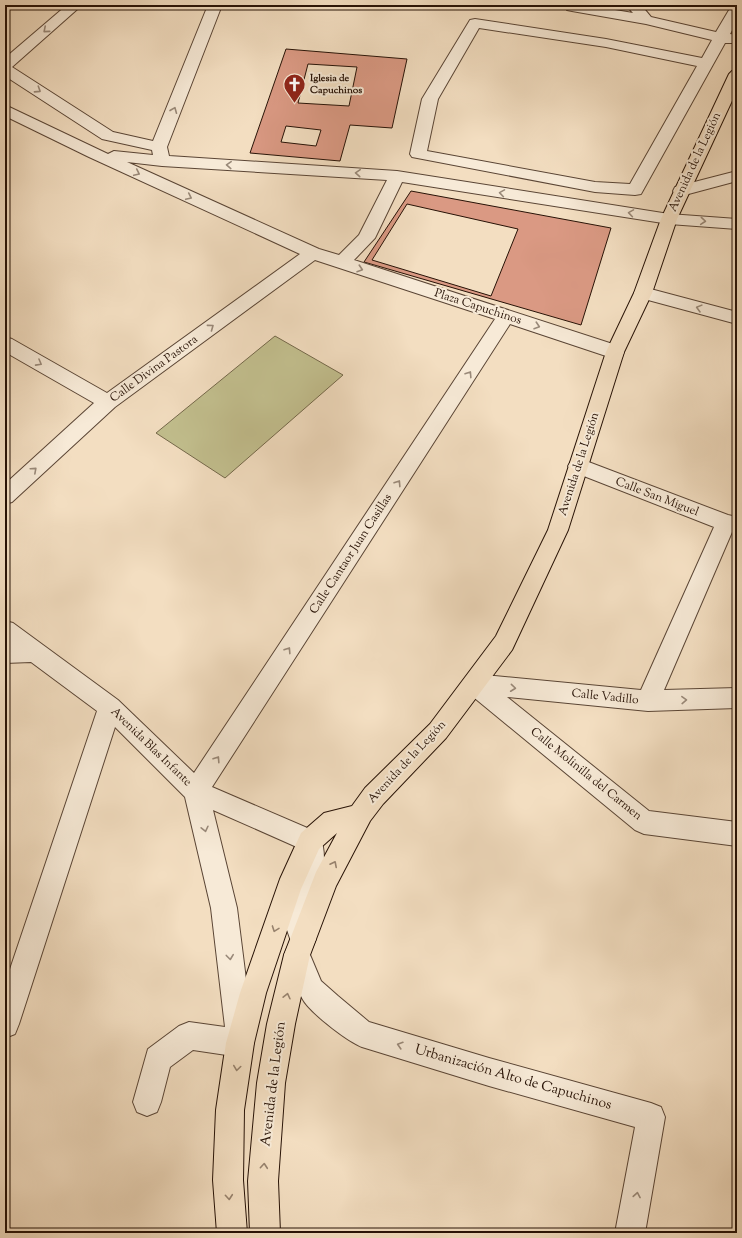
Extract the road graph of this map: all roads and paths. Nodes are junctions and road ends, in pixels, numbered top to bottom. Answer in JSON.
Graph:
{"nodes":[{"id":1,"x":75,"y":5,"type":"edge"},
{"id":2,"x":215,"y":5,"type":"edge"},
{"id":3,"x":571,"y":5,"type":"edge"},
{"id":4,"x":632,"y":5,"type":"edge"},
{"id":5,"x":720,"y":5,"type":"edge"},
{"id":6,"x":737,"y":8,"type":"edge"},
{"id":7,"x":646,"y":20,"type":"junction"},
{"id":8,"x":721,"y":38,"type":"junction"},
{"id":9,"x":737,"y":39,"type":"edge"},
{"id":10,"x":707,"y":63,"type":"junction"},
{"id":11,"x":5,"y":67,"type":"edge"},
{"id":12,"x":737,"y":74,"type":"edge"},
{"id":13,"x":5,"y":110,"type":"edge"},
{"id":14,"x":95,"y":154,"type":"junction"},
{"id":15,"x":161,"y":154,"type":"junction"},
{"id":16,"x":397,"y":176,"type":"junction"},
{"id":17,"x":737,"y":176,"type":"edge"},
{"id":18,"x":154,"y":181,"type":"junction"},
{"id":19,"x":681,"y":191,"type":"junction"},
{"id":20,"x":669,"y":218,"type":"junction"},
{"id":21,"x":737,"y":224,"type":"edge"},
{"id":22,"x":313,"y":254,"type":"junction"},
{"id":23,"x":340,"y":263,"type":"junction"},
{"id":24,"x":643,"y":293,"type":"junction"},
{"id":25,"x":506,"y":316,"type":"junction"},
{"id":26,"x":737,"y":318,"type":"edge"},
{"id":27,"x":5,"y":344,"type":"edge"},
{"id":28,"x":615,"y":352,"type":"junction"},
{"id":29,"x":108,"y":402,"type":"junction"},
{"id":30,"x":578,"y":466,"type":"junction"},
{"id":31,"x":5,"y":496,"type":"edge"},
{"id":32,"x":731,"y":524,"type":"edge"},
{"id":33,"x":5,"y":630,"type":"edge"},
{"id":34,"x":36,"y":652,"type":"junction"},
{"id":35,"x":5,"y":653,"type":"edge"},
{"id":36,"x":474,"y":684,"type":"junction"},
{"id":37,"x":737,"y":698,"type":"edge"},
{"id":38,"x":648,"y":701,"type":"junction"},
{"id":39,"x":110,"y":707,"type":"junction"},
{"id":40,"x":196,"y":792,"type":"junction"},
{"id":41,"x":358,"y":816,"type":"junction"},
{"id":42,"x":737,"y":834,"type":"edge"},
{"id":43,"x":310,"y":841,"type":"junction"},
{"id":44,"x":300,"y":947,"type":"junction"},
{"id":45,"x":5,"y":1024,"type":"edge"},
{"id":46,"x":240,"y":1043,"type":"junction"},
{"id":47,"x":147,"y":1102,"type":"dead end"},
{"id":48,"x":232,"y":1233,"type":"edge"},
{"id":49,"x":265,"y":1233,"type":"edge"},
{"id":50,"x":630,"y":1233,"type":"edge"}],
"edges":[{"from":1,"to":11,"type":"street","one_way":true},
{"from":15,"to":2,"type":"street","one_way":true},
{"from":3,"to":7,"type":"street"},
{"from":4,"to":7,"type":"street"},
{"from":5,"to":6,"type":"street"},
{"from":6,"to":8,"type":"street"},
{"from":7,"to":8,"type":"street"},
{"from":8,"to":9,"type":"street"},
{"from":8,"to":10,"type":"street"},
{"from":10,"to":10,"type":"street"},
{"from":11,"to":15,"type":"street","one_way":true},
{"from":12,"to":19,"type":"main road","name":"Avenida de la Legión"},
{"from":13,"to":14,"type":"street","name":"Plaza Capuchinos"},
{"from":14,"to":15,"type":"street"},
{"from":14,"to":18,"type":"street","name":"Plaza Capuchinos","one_way":true},
{"from":16,"to":15,"type":"street","one_way":true},
{"from":15,"to":18,"type":"street"},
{"from":20,"to":16,"type":"street","one_way":true},
{"from":16,"to":23,"type":"street"},
{"from":17,"to":19,"type":"street"},
{"from":18,"to":22,"type":"street","name":"Plaza Capuchinos","one_way":true},
{"from":19,"to":20,"type":"main road","name":"Avenida de la Legión"},
{"from":20,"to":21,"type":"street","one_way":true},
{"from":20,"to":24,"type":"main road","name":"Avenida de la Legión"},
{"from":22,"to":23,"type":"street","name":"Plaza Capuchinos"},
{"from":29,"to":22,"type":"street","name":"Calle Divina Pastora","one_way":true},
{"from":23,"to":25,"type":"street","name":"Plaza Capuchinos","one_way":true},
{"from":26,"to":24,"type":"street","one_way":true},
{"from":24,"to":28,"type":"main road","name":"Avenida de la Legión"},
{"from":25,"to":28,"type":"street","name":"Plaza Capuchinos","one_way":true},
{"from":40,"to":25,"type":"street","name":"Calle Cantaor Juan Casillas","one_way":true},
{"from":27,"to":29,"type":"street","one_way":true},
{"from":28,"to":30,"type":"main road","name":"Avenida de la Legión"},
{"from":31,"to":29,"type":"street","name":"Calle Divina Pastora","one_way":true},
{"from":30,"to":32,"type":"street","name":"Calle San Miguel"},
{"from":30,"to":36,"type":"main road","name":"Avenida de la Legión"},
{"from":32,"to":38,"type":"street"},
{"from":33,"to":34,"type":"street","name":"Avenida Blas Infante"},
{"from":34,"to":35,"type":"street"},
{"from":34,"to":39,"type":"street","name":"Avenida Blas Infante"},
{"from":36,"to":38,"type":"street","name":"Calle Vadillo","one_way":true},
{"from":36,"to":41,"type":"main road","name":"Avenida de la Legión"},
{"from":36,"to":42,"type":"street","name":"Calle Molinilla del Carmen"},
{"from":38,"to":37,"type":"street","name":"Calle Vadillo","one_way":true},
{"from":39,"to":40,"type":"street","name":"Avenida Blas Infante"},
{"from":39,"to":45,"type":"street"},
{"from":40,"to":43,"type":"street","name":"Avenida Blas Infante"},
{"from":40,"to":46,"type":"street","one_way":true},
{"from":41,"to":43,"type":"main road"},
{"from":44,"to":41,"type":"main road","name":"Avenida de la Legión","one_way":true},
{"from":43,"to":44,"type":"street"},
{"from":43,"to":46,"type":"main road","one_way":true},
{"from":49,"to":44,"type":"main road","name":"Avenida de la Legión","one_way":true},
{"from":50,"to":44,"type":"street","name":"Urbanización Alto de Capuchinos","one_way":true},
{"from":46,"to":47,"type":"street"},
{"from":46,"to":48,"type":"main road","one_way":true}]}
